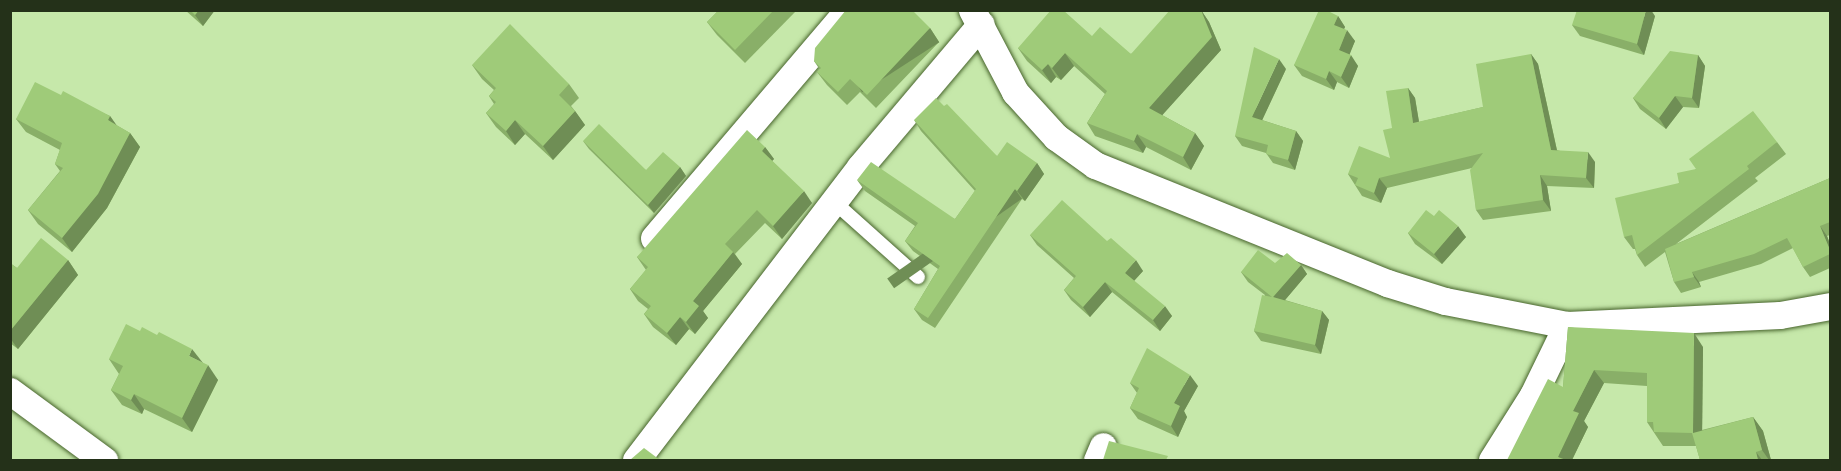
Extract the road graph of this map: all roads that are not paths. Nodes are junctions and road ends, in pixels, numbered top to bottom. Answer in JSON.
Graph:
{"nodes":[{"id":1,"x":848,"y":10,"type":"edge"},
{"id":2,"x":977,"y":17,"type":"edge"},
{"id":3,"x":833,"y":201,"type":"junction"},
{"id":4,"x":639,"y":255,"type":"edge"},
{"id":5,"x":918,"y":277,"type":"dead end"},
{"id":6,"x":1830,"y":306,"type":"edge"},
{"id":7,"x":1567,"y":325,"type":"junction"},
{"id":8,"x":10,"y":391,"type":"edge"},
{"id":9,"x":104,"y":460,"type":"edge"},
{"id":10,"x":636,"y":460,"type":"edge"},
{"id":11,"x":1492,"y":460,"type":"edge"}],
"edges":[{"from":1,"to":4,"type":"street"},
{"from":2,"to":3,"type":"street"},
{"from":2,"to":7,"type":"street"},
{"from":3,"to":5,"type":"lane"},
{"from":3,"to":10,"type":"street"},
{"from":6,"to":7,"type":"street"},
{"from":7,"to":11,"type":"street"},
{"from":8,"to":9,"type":"street"}]}
